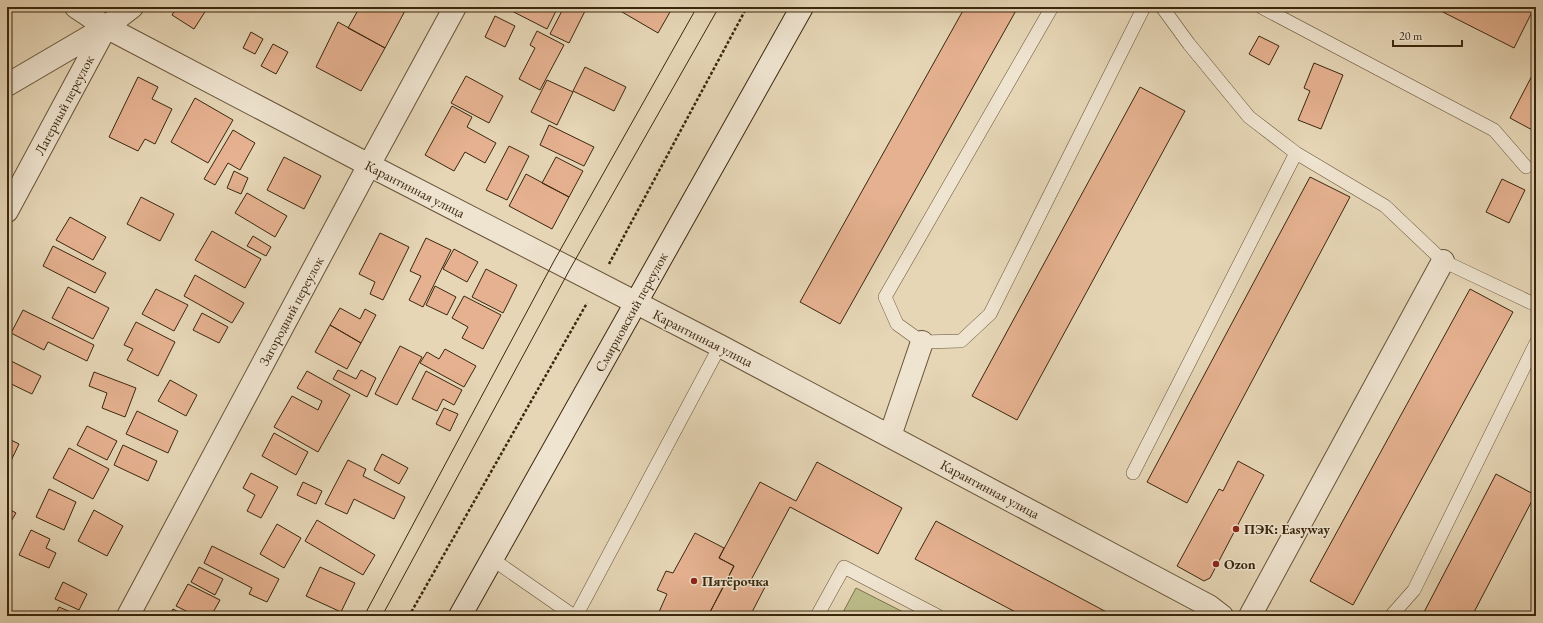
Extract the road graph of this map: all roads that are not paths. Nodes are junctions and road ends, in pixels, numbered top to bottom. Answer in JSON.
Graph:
{"nodes":[{"id":1,"x":76,"y":7,"type":"edge"},
{"id":2,"x":132,"y":7,"type":"edge"},
{"id":3,"x":455,"y":7,"type":"edge"},
{"id":4,"x":802,"y":7,"type":"edge"},
{"id":5,"x":1052,"y":7,"type":"edge"},
{"id":6,"x":1144,"y":7,"type":"edge"},
{"id":7,"x":1162,"y":7,"type":"edge"},
{"id":8,"x":1261,"y":7,"type":"edge"},
{"id":9,"x":106,"y":27,"type":"junction"},
{"id":10,"x":7,"y":85,"type":"edge"},
{"id":11,"x":1296,"y":153,"type":"junction"},
{"id":12,"x":368,"y":165,"type":"junction"},
{"id":13,"x":1526,"y":167,"type":"dead end"},
{"id":14,"x":7,"y":211,"type":"edge"},
{"id":15,"x":1443,"y":261,"type":"junction"},
{"id":16,"x":636,"y":304,"type":"junction"},
{"id":17,"x":1536,"y":305,"type":"edge"},
{"id":18,"x":922,"y":342,"type":"junction"},
{"id":19,"x":1536,"y":343,"type":"edge"},
{"id":20,"x":720,"y":346,"type":"junction"},
{"id":21,"x":890,"y":436,"type":"junction"},
{"id":22,"x":1133,"y":473,"type":"dead end"},
{"id":23,"x":492,"y":559,"type":"junction"},
{"id":24,"x":1212,"y":613,"type":"edge"},
{"id":25,"x":128,"y":616,"type":"edge"},
{"id":26,"x":460,"y":616,"type":"edge"},
{"id":27,"x":575,"y":616,"type":"edge"},
{"id":28,"x":817,"y":616,"type":"edge"},
{"id":29,"x":938,"y":616,"type":"edge"},
{"id":30,"x":1250,"y":616,"type":"edge"},
{"id":31,"x":1391,"y":616,"type":"edge"}],
"edges":[{"from":1,"to":9,"type":"street","name":"Карантинная улица"},
{"from":2,"to":9,"type":"street","name":"Лагерный переулок"},
{"from":3,"to":12,"type":"street","name":"Загородний переулок"},
{"from":4,"to":16,"type":"street","name":"Смирновский переулок"},
{"from":5,"to":18,"type":"lane"},
{"from":6,"to":18,"type":"lane"},
{"from":7,"to":11,"type":"lane"},
{"from":8,"to":13,"type":"lane"},
{"from":9,"to":10,"type":"street"},
{"from":9,"to":12,"type":"street","name":"Карантинная улица"},
{"from":9,"to":14,"type":"street","name":"Лагерный переулок"},
{"from":11,"to":15,"type":"lane"},
{"from":11,"to":22,"type":"lane"},
{"from":12,"to":16,"type":"street","name":"Карантинная улица"},
{"from":12,"to":25,"type":"street","name":"Загородний переулок"},
{"from":15,"to":17,"type":"lane"},
{"from":15,"to":30,"type":"street"},
{"from":16,"to":20,"type":"street","name":"Карантинная улица"},
{"from":16,"to":23,"type":"street","name":"Смирновский переулок"},
{"from":18,"to":21,"type":"street"},
{"from":19,"to":31,"type":"lane"},
{"from":20,"to":21,"type":"street","name":"Карантинная улица"},
{"from":20,"to":27,"type":"lane"},
{"from":21,"to":24,"type":"street","name":"Карантинная улица"},
{"from":23,"to":26,"type":"street","name":"Смирновский переулок"},
{"from":23,"to":27,"type":"lane"},
{"from":28,"to":29,"type":"lane"}]}
